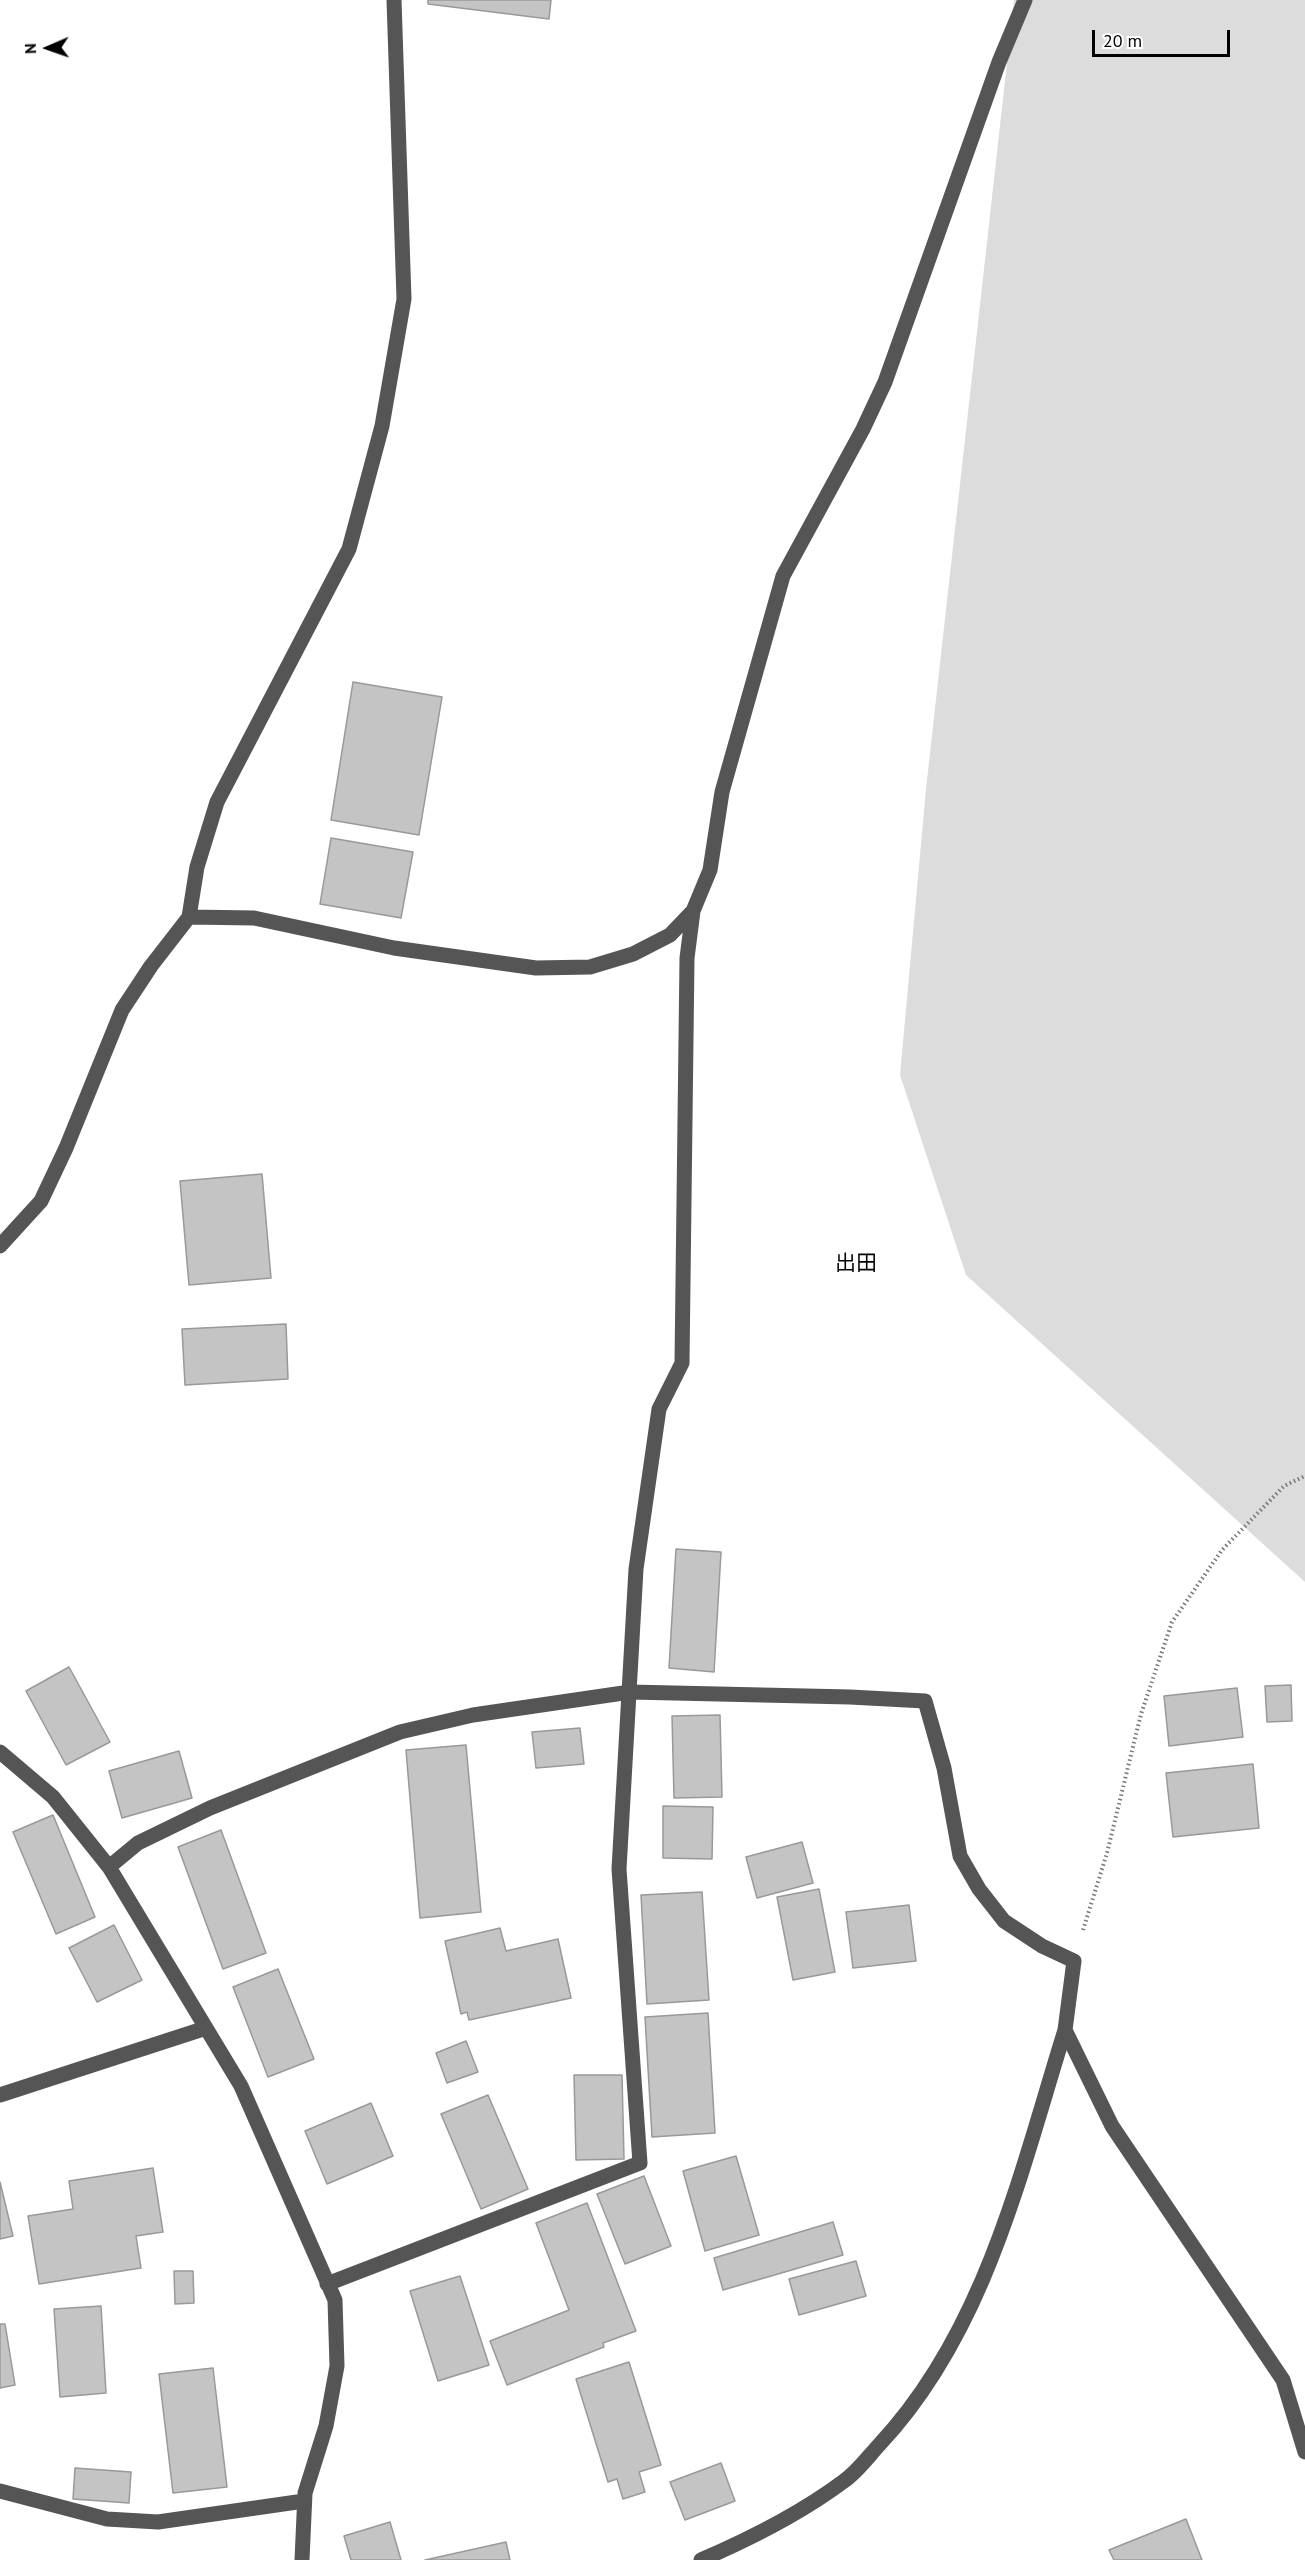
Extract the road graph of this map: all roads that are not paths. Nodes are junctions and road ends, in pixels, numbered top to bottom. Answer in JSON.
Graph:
{"nodes":[{"id":1,"x":394,"y":0,"type":"edge"},
{"id":2,"x":1025,"y":0,"type":"edge"},
{"id":3,"x":693,"y":911,"type":"junction"},
{"id":4,"x":189,"y":917,"type":"junction"},
{"id":5,"x":0,"y":1246,"type":"edge"},
{"id":6,"x":630,"y":1692,"type":"junction"},
{"id":7,"x":0,"y":1752,"type":"edge"},
{"id":8,"x":109,"y":1867,"type":"junction"},
{"id":9,"x":206,"y":2028,"type":"junction"},
{"id":10,"x":1065,"y":2030,"type":"junction"},
{"id":11,"x":0,"y":2096,"type":"edge"},
{"id":12,"x":327,"y":2284,"type":"junction"},
{"id":13,"x":1305,"y":2452,"type":"edge"},
{"id":14,"x":0,"y":2492,"type":"edge"},
{"id":15,"x":304,"y":2501,"type":"junction"},
{"id":16,"x":302,"y":2560,"type":"edge"},
{"id":17,"x":701,"y":2560,"type":"edge"}],
"edges":[{"from":1,"to":4,"type":"street"},
{"from":2,"to":3,"type":"street"},
{"from":3,"to":4,"type":"street"},
{"from":3,"to":6,"type":"street"},
{"from":4,"to":5,"type":"street"},
{"from":6,"to":8,"type":"street"},
{"from":6,"to":10,"type":"street"},
{"from":6,"to":12,"type":"street"},
{"from":7,"to":8,"type":"street"},
{"from":8,"to":9,"type":"street"},
{"from":9,"to":11,"type":"street"},
{"from":9,"to":12,"type":"street"},
{"from":10,"to":13,"type":"street"},
{"from":10,"to":17,"type":"street"},
{"from":12,"to":15,"type":"street"},
{"from":14,"to":15,"type":"street"},
{"from":15,"to":16,"type":"street"}]}
